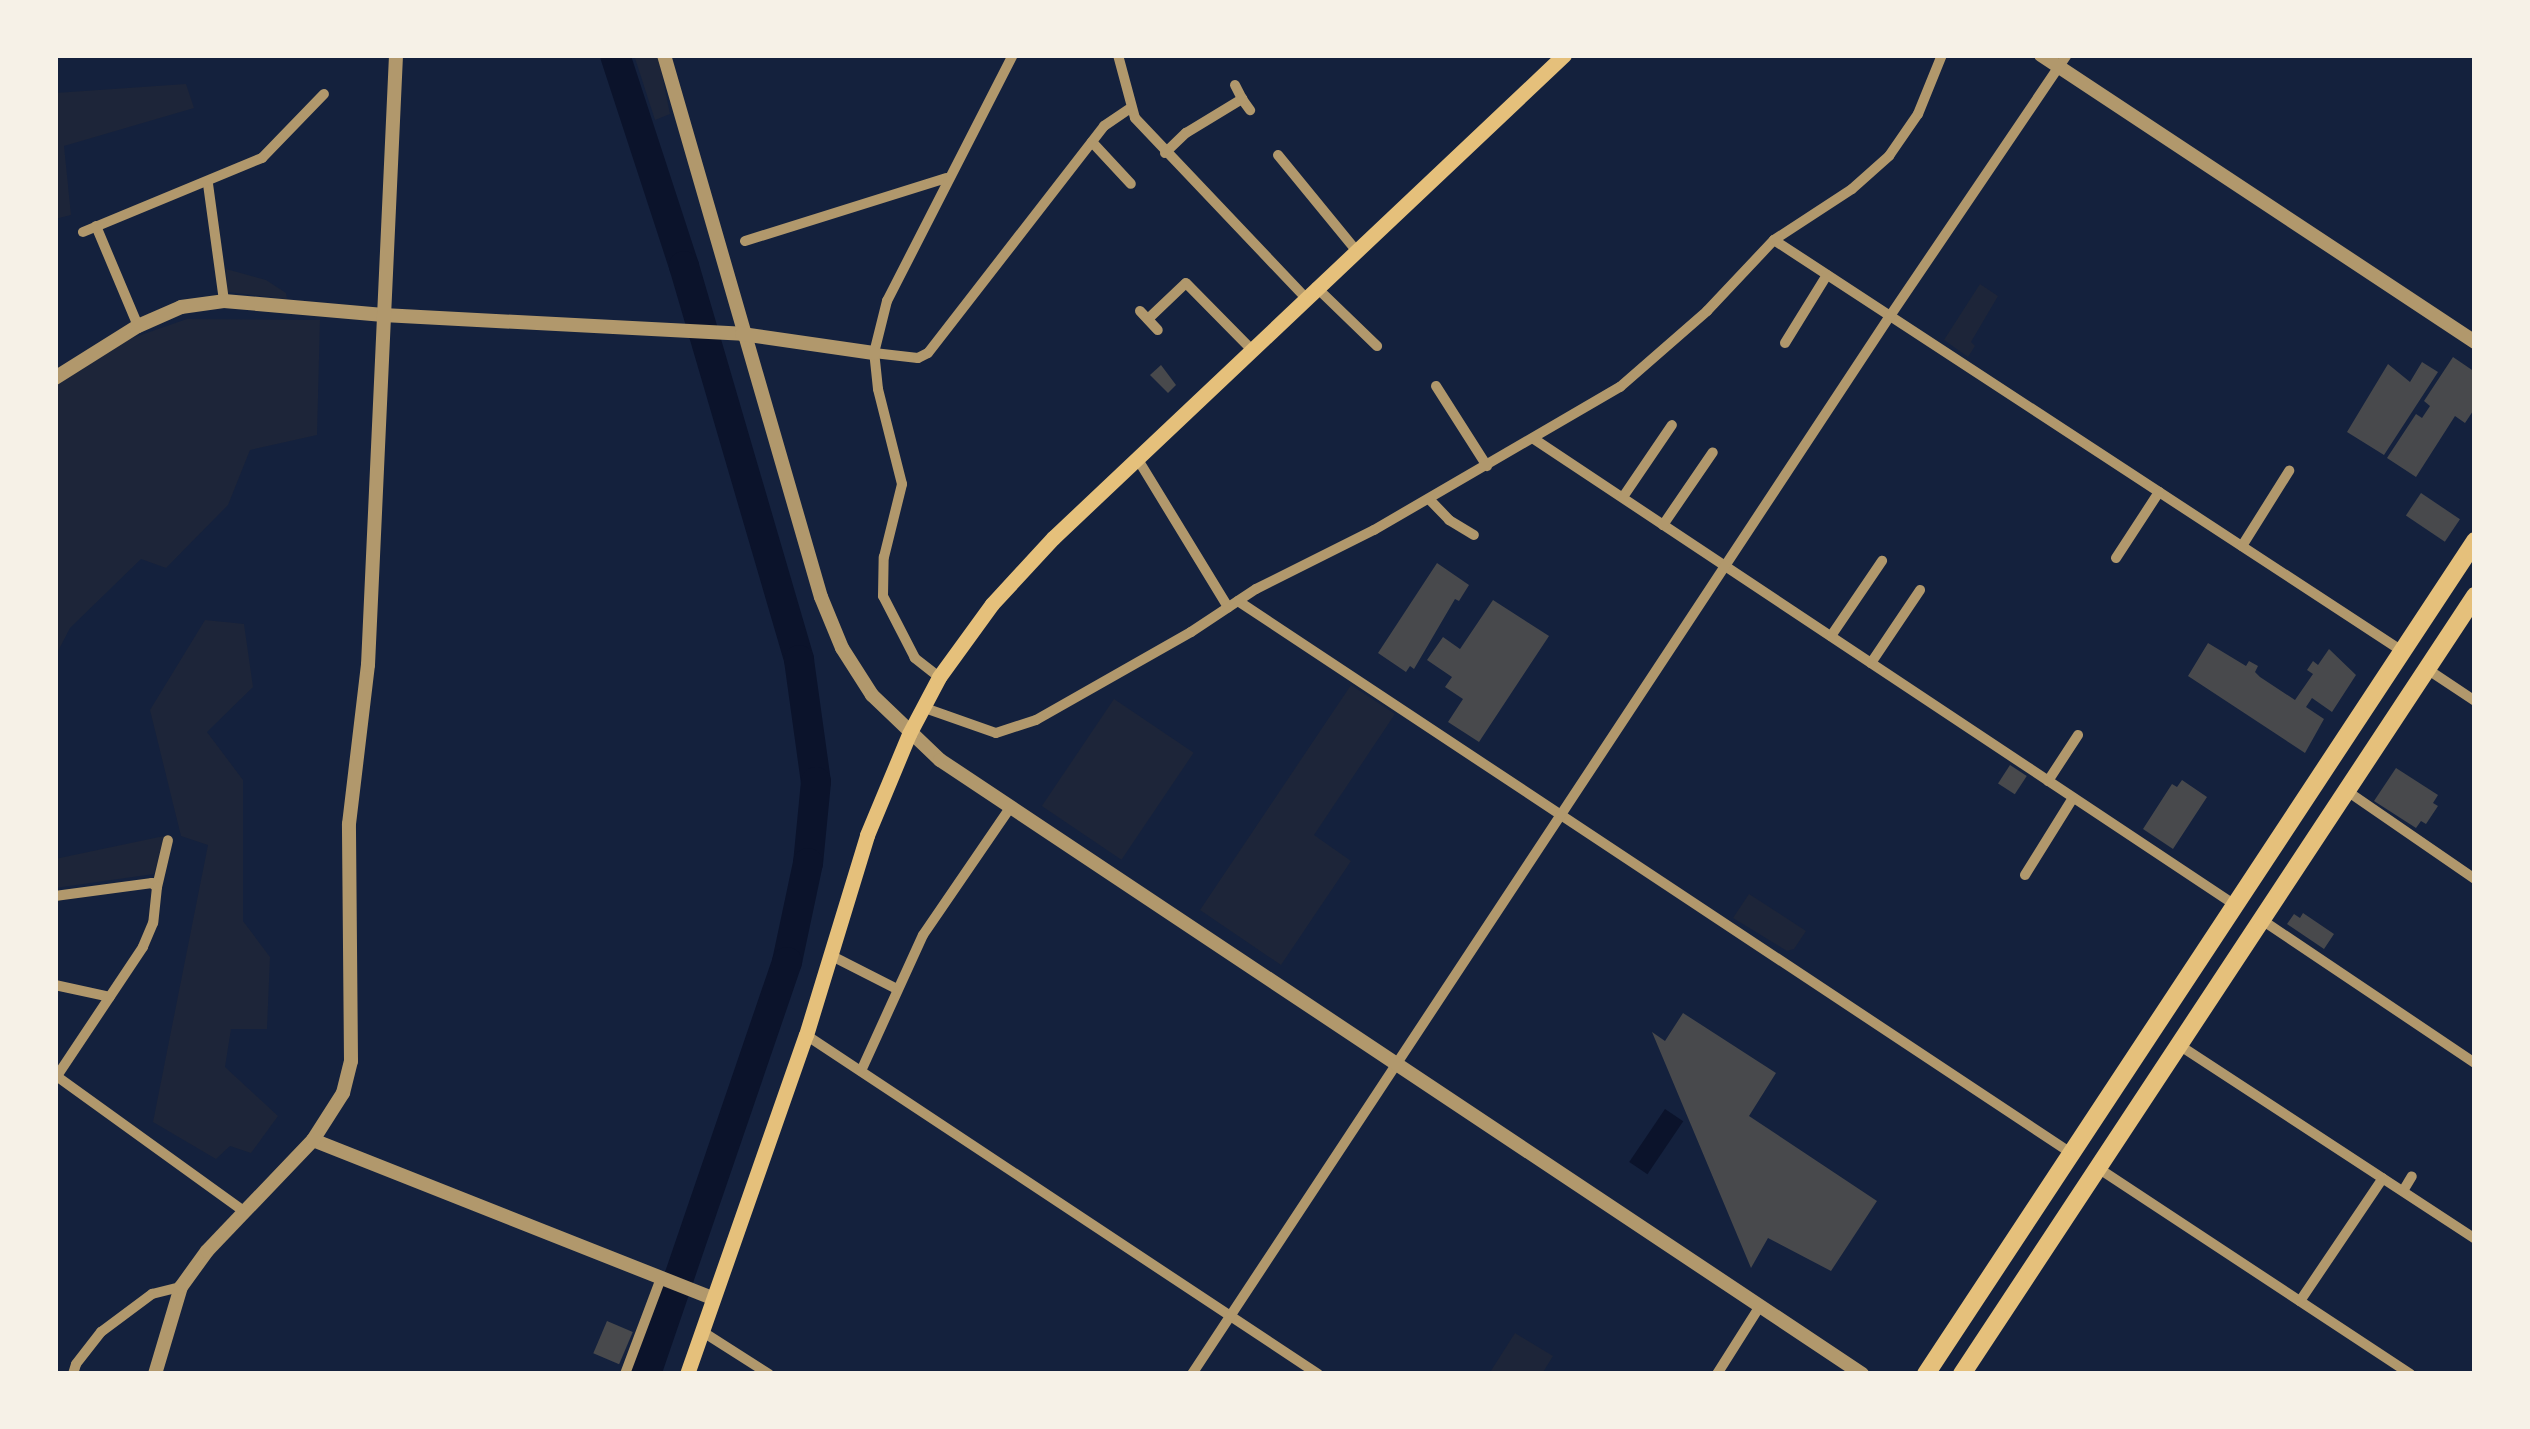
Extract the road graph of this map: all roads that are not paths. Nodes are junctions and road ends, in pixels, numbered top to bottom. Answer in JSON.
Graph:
{"nodes":[{"id":1,"x":396,"y":55,"type":"edge"},
{"id":2,"x":664,"y":55,"type":"edge"},
{"id":3,"x":1013,"y":55,"type":"edge"},
{"id":4,"x":1118,"y":55,"type":"edge"},
{"id":5,"x":1564,"y":55,"type":"edge"},
{"id":6,"x":1942,"y":55,"type":"edge"},
{"id":7,"x":2041,"y":55,"type":"edge"},
{"id":8,"x":2063,"y":61,"type":"edge"},
{"id":9,"x":1235,"y":85,"type":"dead end"},
{"id":10,"x":324,"y":94,"type":"dead end"},
{"id":11,"x":1242,"y":99,"type":"junction"},
{"id":12,"x":1129,"y":108,"type":"junction"},
{"id":13,"x":1250,"y":110,"type":"dead end"},
{"id":14,"x":1092,"y":142,"type":"junction"},
{"id":15,"x":1166,"y":153,"type":"junction"},
{"id":16,"x":1278,"y":156,"type":"dead end"},
{"id":17,"x":946,"y":178,"type":"junction"},
{"id":18,"x":208,"y":184,"type":"junction"},
{"id":19,"x":1131,"y":184,"type":"dead end"},
{"id":20,"x":96,"y":226,"type":"junction"},
{"id":21,"x":83,"y":232,"type":"dead end"},
{"id":22,"x":1774,"y":240,"type":"junction"},
{"id":23,"x":746,"y":241,"type":"dead end"},
{"id":24,"x":1356,"y":250,"type":"junction"},
{"id":25,"x":1174,"y":271,"type":"dead end"},
{"id":26,"x":1828,"y":275,"type":"junction"},
{"id":27,"x":1186,"y":282,"type":"junction"},
{"id":28,"x":1311,"y":292,"type":"junction"},
{"id":29,"x":224,"y":300,"type":"junction"},
{"id":30,"x":383,"y":315,"type":"junction"},
{"id":31,"x":1890,"y":316,"type":"junction"},
{"id":32,"x":138,"y":326,"type":"junction"},
{"id":33,"x":1158,"y":330,"type":"dead end"},
{"id":34,"x":734,"y":334,"type":"junction"},
{"id":35,"x":1369,"y":342,"type":"dead end"},
{"id":36,"x":1784,"y":342,"type":"dead end"},
{"id":37,"x":2475,"y":342,"type":"edge"},
{"id":38,"x":1251,"y":350,"type":"junction"},
{"id":39,"x":874,"y":353,"type":"junction"},
{"id":40,"x":55,"y":378,"type":"edge"},
{"id":41,"x":1436,"y":386,"type":"dead end"},
{"id":42,"x":1672,"y":425,"type":"dead end"},
{"id":43,"x":1534,"y":438,"type":"junction"},
{"id":44,"x":1713,"y":452,"type":"dead end"},
{"id":45,"x":1137,"y":458,"type":"junction"},
{"id":46,"x":1486,"y":466,"type":"junction"},
{"id":47,"x":2289,"y":471,"type":"dead end"},
{"id":48,"x":2159,"y":492,"type":"junction"},
{"id":49,"x":1429,"y":498,"type":"junction"},
{"id":50,"x":1623,"y":498,"type":"junction"},
{"id":51,"x":1663,"y":524,"type":"junction"},
{"id":52,"x":1474,"y":536,"type":"dead end"},
{"id":53,"x":2475,"y":541,"type":"edge"},
{"id":54,"x":2242,"y":546,"type":"junction"},
{"id":55,"x":2116,"y":558,"type":"dead end"},
{"id":56,"x":1882,"y":560,"type":"dead end"},
{"id":57,"x":1726,"y":566,"type":"junction"},
{"id":58,"x":1920,"y":590,"type":"dead end"},
{"id":59,"x":2475,"y":596,"type":"edge"},
{"id":60,"x":1233,"y":604,"type":"junction"},
{"id":61,"x":1831,"y":636,"type":"junction"},
{"id":62,"x":2402,"y":652,"type":"junction"},
{"id":63,"x":1871,"y":663,"type":"junction"},
{"id":64,"x":2427,"y":669,"type":"junction"},
{"id":65,"x":939,"y":678,"type":"junction"},
{"id":66,"x":2475,"y":701,"type":"edge"},
{"id":67,"x":922,"y":707,"type":"junction"},
{"id":68,"x":909,"y":734,"type":"junction"},
{"id":69,"x":2078,"y":735,"type":"dead end"},
{"id":70,"x":2048,"y":781,"type":"junction"},
{"id":71,"x":2346,"y":791,"type":"junction"},
{"id":72,"x":2073,"y":798,"type":"junction"},
{"id":73,"x":1010,"y":808,"type":"junction"},
{"id":74,"x":1563,"y":816,"type":"junction"},
{"id":75,"x":168,"y":840,"type":"dead end"},
{"id":76,"x":2025,"y":875,"type":"dead end"},
{"id":77,"x":2475,"y":879,"type":"edge"},
{"id":78,"x":157,"y":888,"type":"junction"},
{"id":79,"x":55,"y":896,"type":"edge"},
{"id":80,"x":2235,"y":905,"type":"junction"},
{"id":81,"x":2262,"y":920,"type":"junction"},
{"id":82,"x":830,"y":955,"type":"junction"},
{"id":83,"x":55,"y":985,"type":"edge"},
{"id":84,"x":897,"y":989,"type":"junction"},
{"id":85,"x":110,"y":997,"type":"junction"},
{"id":86,"x":806,"y":1035,"type":"junction"},
{"id":87,"x":2179,"y":1045,"type":"junction"},
{"id":88,"x":2475,"y":1062,"type":"edge"},
{"id":89,"x":1396,"y":1064,"type":"junction"},
{"id":90,"x":862,"y":1071,"type":"junction"},
{"id":91,"x":56,"y":1075,"type":"edge"},
{"id":92,"x":314,"y":1140,"type":"junction"},
{"id":93,"x":2071,"y":1153,"type":"junction"},
{"id":94,"x":2098,"y":1168,"type":"junction"},
{"id":95,"x":2412,"y":1176,"type":"dead end"},
{"id":96,"x":2383,"y":1178,"type":"junction"},
{"id":97,"x":2403,"y":1191,"type":"junction"},
{"id":98,"x":245,"y":1212,"type":"junction"},
{"id":99,"x":2475,"y":1239,"type":"edge"},
{"id":100,"x":662,"y":1278,"type":"junction"},
{"id":101,"x":181,"y":1288,"type":"junction"},
{"id":102,"x":714,"y":1298,"type":"junction"},
{"id":103,"x":2300,"y":1302,"type":"junction"},
{"id":104,"x":1760,"y":1306,"type":"junction"},
{"id":105,"x":1231,"y":1315,"type":"junction"},
{"id":106,"x":703,"y":1332,"type":"junction"},
{"id":107,"x":74,"y":1374,"type":"edge"},
{"id":108,"x":154,"y":1374,"type":"edge"},
{"id":109,"x":625,"y":1374,"type":"edge"},
{"id":110,"x":687,"y":1374,"type":"edge"},
{"id":111,"x":769,"y":1374,"type":"edge"},
{"id":112,"x":1192,"y":1374,"type":"edge"},
{"id":113,"x":1318,"y":1374,"type":"edge"},
{"id":114,"x":1716,"y":1374,"type":"edge"},
{"id":115,"x":1862,"y":1374,"type":"edge"},
{"id":116,"x":1926,"y":1374,"type":"edge"},
{"id":117,"x":1962,"y":1374,"type":"edge"},
{"id":118,"x":2410,"y":1374,"type":"edge"}],
"edges":[{"from":1,"to":30,"type":"street"},
{"from":2,"to":34,"type":"street"},
{"from":3,"to":17,"type":"street"},
{"from":4,"to":12,"type":"street"},
{"from":5,"to":24,"type":"main road"},
{"from":6,"to":22,"type":"street"},
{"from":7,"to":8,"type":"street"},
{"from":8,"to":31,"type":"street"},
{"from":8,"to":37,"type":"street"},
{"from":9,"to":11,"type":"street"},
{"from":10,"to":18,"type":"street"},
{"from":11,"to":13,"type":"street"},
{"from":11,"to":15,"type":"street"},
{"from":12,"to":14,"type":"street"},
{"from":12,"to":15,"type":"street"},
{"from":14,"to":19,"type":"street"},
{"from":14,"to":39,"type":"street"},
{"from":15,"to":28,"type":"street"},
{"from":16,"to":24,"type":"street"},
{"from":17,"to":23,"type":"street"},
{"from":17,"to":39,"type":"street"},
{"from":18,"to":20,"type":"street"},
{"from":18,"to":29,"type":"street"},
{"from":20,"to":21,"type":"street"},
{"from":20,"to":32,"type":"street"},
{"from":22,"to":26,"type":"street"},
{"from":22,"to":43,"type":"street"},
{"from":24,"to":28,"type":"main road"},
{"from":25,"to":27,"type":"street"},
{"from":26,"to":31,"type":"street"},
{"from":26,"to":36,"type":"street"},
{"from":27,"to":33,"type":"street"},
{"from":27,"to":38,"type":"street"},
{"from":28,"to":35,"type":"street"},
{"from":28,"to":38,"type":"main road"},
{"from":29,"to":30,"type":"street"},
{"from":29,"to":32,"type":"street"},
{"from":30,"to":34,"type":"street"},
{"from":30,"to":92,"type":"street"},
{"from":31,"to":48,"type":"street"},
{"from":31,"to":57,"type":"street"},
{"from":32,"to":40,"type":"street"},
{"from":34,"to":39,"type":"street"},
{"from":34,"to":68,"type":"street"},
{"from":38,"to":45,"type":"main road"},
{"from":39,"to":65,"type":"street"},
{"from":41,"to":46,"type":"street"},
{"from":42,"to":50,"type":"street"},
{"from":43,"to":46,"type":"street"},
{"from":43,"to":50,"type":"street"},
{"from":44,"to":51,"type":"street"},
{"from":45,"to":60,"type":"street"},
{"from":45,"to":65,"type":"main road"},
{"from":46,"to":49,"type":"street"},
{"from":47,"to":54,"type":"street"},
{"from":48,"to":54,"type":"street"},
{"from":48,"to":55,"type":"street"},
{"from":49,"to":52,"type":"street"},
{"from":49,"to":60,"type":"street"},
{"from":50,"to":51,"type":"street"},
{"from":51,"to":57,"type":"street"},
{"from":53,"to":62,"type":"highway"},
{"from":54,"to":62,"type":"street"},
{"from":56,"to":61,"type":"street"},
{"from":57,"to":61,"type":"street"},
{"from":57,"to":74,"type":"street"},
{"from":58,"to":63,"type":"street"},
{"from":59,"to":64,"type":"highway"},
{"from":60,"to":67,"type":"street"},
{"from":60,"to":74,"type":"street"},
{"from":61,"to":63,"type":"street"},
{"from":62,"to":80,"type":"highway"},
{"from":63,"to":70,"type":"street"},
{"from":64,"to":66,"type":"street"},
{"from":64,"to":71,"type":"highway"},
{"from":65,"to":67,"type":"main road"},
{"from":67,"to":68,"type":"main road"},
{"from":68,"to":73,"type":"street"},
{"from":68,"to":82,"type":"main road"},
{"from":69,"to":70,"type":"street"},
{"from":70,"to":72,"type":"street"},
{"from":71,"to":77,"type":"street"},
{"from":71,"to":81,"type":"highway"},
{"from":72,"to":76,"type":"street"},
{"from":72,"to":80,"type":"street"},
{"from":73,"to":84,"type":"street"},
{"from":73,"to":89,"type":"street"},
{"from":74,"to":89,"type":"street"},
{"from":74,"to":93,"type":"street"},
{"from":75,"to":78,"type":"street"},
{"from":78,"to":79,"type":"street"},
{"from":78,"to":85,"type":"street"},
{"from":80,"to":93,"type":"highway"},
{"from":81,"to":87,"type":"highway"},
{"from":81,"to":88,"type":"street"},
{"from":82,"to":84,"type":"street"},
{"from":82,"to":86,"type":"main road"},
{"from":83,"to":85,"type":"street"},
{"from":84,"to":90,"type":"street"},
{"from":85,"to":91,"type":"street"},
{"from":86,"to":90,"type":"street"},
{"from":86,"to":102,"type":"main road"},
{"from":87,"to":94,"type":"highway"},
{"from":87,"to":96,"type":"street"},
{"from":89,"to":104,"type":"street"},
{"from":89,"to":105,"type":"street"},
{"from":90,"to":105,"type":"street"},
{"from":91,"to":98,"type":"street"},
{"from":92,"to":98,"type":"street"},
{"from":92,"to":100,"type":"street"},
{"from":93,"to":116,"type":"highway"},
{"from":94,"to":103,"type":"street"},
{"from":94,"to":117,"type":"highway"},
{"from":95,"to":97,"type":"street"},
{"from":96,"to":97,"type":"street"},
{"from":96,"to":103,"type":"street"},
{"from":97,"to":99,"type":"street"},
{"from":98,"to":101,"type":"street"},
{"from":100,"to":102,"type":"street"},
{"from":100,"to":109,"type":"street"},
{"from":101,"to":107,"type":"street"},
{"from":101,"to":108,"type":"street"},
{"from":102,"to":106,"type":"main road"},
{"from":103,"to":118,"type":"street"},
{"from":104,"to":114,"type":"street"},
{"from":104,"to":115,"type":"street"},
{"from":105,"to":112,"type":"street"},
{"from":105,"to":113,"type":"street"},
{"from":106,"to":110,"type":"main road"},
{"from":106,"to":111,"type":"street"}]}
